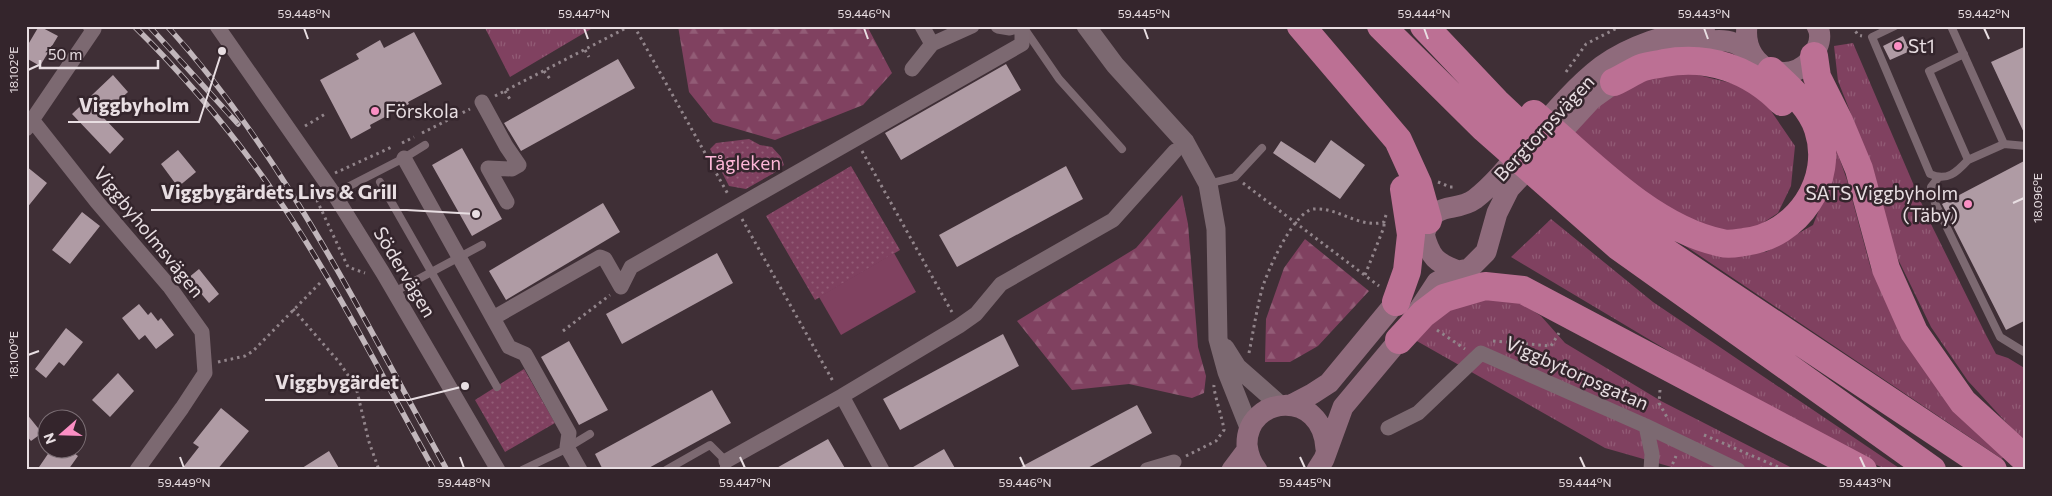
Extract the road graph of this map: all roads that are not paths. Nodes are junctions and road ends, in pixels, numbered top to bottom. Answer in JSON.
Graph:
{"nodes":[{"id":1,"x":217,"y":26,"type":"edge"},
{"id":2,"x":922,"y":26,"type":"edge"},
{"id":3,"x":972,"y":26,"type":"edge"},
{"id":4,"x":998,"y":26,"type":"edge"},
{"id":5,"x":1016,"y":26,"type":"edge"},
{"id":6,"x":1022,"y":26,"type":"edge"},
{"id":7,"x":1086,"y":26,"type":"edge"},
{"id":8,"x":1301,"y":26,"type":"edge"},
{"id":9,"x":1381,"y":26,"type":"edge"},
{"id":10,"x":1424,"y":26,"type":"edge"},
{"id":11,"x":1432,"y":26,"type":"edge"},
{"id":12,"x":1704,"y":26,"type":"edge"},
{"id":13,"x":1747,"y":26,"type":"edge"},
{"id":14,"x":1895,"y":26,"type":"edge"},
{"id":15,"x":1951,"y":26,"type":"edge"},
{"id":16,"x":92,"y":28,"type":"edge"},
{"id":17,"x":1819,"y":35,"type":"edge"},
{"id":18,"x":932,"y":44,"type":"junction"},
{"id":19,"x":1964,"y":54,"type":"junction"},
{"id":20,"x":1762,"y":64,"type":"junction"},
{"id":21,"x":912,"y":69,"type":"dead end"},
{"id":22,"x":1614,"y":82,"type":"junction"},
{"id":23,"x":482,"y":102,"type":"dead end"},
{"id":24,"x":1378,"y":114,"type":"junction"},
{"id":25,"x":1563,"y":116,"type":"junction"},
{"id":26,"x":30,"y":125,"type":"edge"},
{"id":27,"x":2004,"y":144,"type":"junction"},
{"id":28,"x":425,"y":145,"type":"dead end"},
{"id":29,"x":2026,"y":146,"type":"edge"},
{"id":30,"x":1262,"y":148,"type":"dead end"},
{"id":31,"x":1122,"y":149,"type":"dead end"},
{"id":32,"x":401,"y":151,"type":"junction"},
{"id":33,"x":1175,"y":151,"type":"dead end"},
{"id":34,"x":1968,"y":160,"type":"junction"},
{"id":35,"x":1938,"y":178,"type":"junction"},
{"id":36,"x":380,"y":182,"type":"dead end"},
{"id":37,"x":1208,"y":184,"type":"junction"},
{"id":38,"x":1503,"y":184,"type":"junction"},
{"id":39,"x":334,"y":194,"type":"junction"},
{"id":40,"x":508,"y":202,"type":"dead end"},
{"id":41,"x":1790,"y":222,"type":"junction"},
{"id":42,"x":1426,"y":227,"type":"junction"},
{"id":43,"x":482,"y":245,"type":"dead end"},
{"id":44,"x":459,"y":256,"type":"junction"},
{"id":45,"x":1464,"y":270,"type":"junction"},
{"id":46,"x":431,"y":271,"type":"junction"},
{"id":47,"x":394,"y":292,"type":"junction"},
{"id":48,"x":1388,"y":295,"type":"junction"},
{"id":49,"x":493,"y":318,"type":"junction"},
{"id":50,"x":1399,"y":340,"type":"junction"},
{"id":51,"x":2026,"y":353,"type":"edge"},
{"id":52,"x":1649,"y":358,"type":"junction"},
{"id":53,"x":1232,"y":370,"type":"junction"},
{"id":54,"x":497,"y":387,"type":"dead end"},
{"id":55,"x":842,"y":396,"type":"junction"},
{"id":56,"x":1286,"y":405,"type":"junction"},
{"id":57,"x":1646,"y":426,"type":"junction"},
{"id":58,"x":1388,"y":428,"type":"dead end"},
{"id":59,"x":590,"y":434,"type":"dead end"},
{"id":60,"x":1248,"y":440,"type":"junction"},
{"id":61,"x":567,"y":447,"type":"junction"},
{"id":62,"x":2026,"y":460,"type":"edge"},
{"id":63,"x":539,"y":462,"type":"junction"},
{"id":64,"x":1174,"y":462,"type":"road end"},
{"id":65,"x":1324,"y":462,"type":"edge"},
{"id":66,"x":725,"y":466,"type":"edge"},
{"id":67,"x":137,"y":470,"type":"edge"},
{"id":68,"x":498,"y":470,"type":"edge"},
{"id":69,"x":522,"y":470,"type":"edge"},
{"id":70,"x":544,"y":470,"type":"edge"},
{"id":71,"x":580,"y":470,"type":"edge"},
{"id":72,"x":666,"y":470,"type":"edge"},
{"id":73,"x":882,"y":470,"type":"edge"},
{"id":74,"x":1147,"y":470,"type":"edge"},
{"id":75,"x":1232,"y":470,"type":"edge"},
{"id":76,"x":1257,"y":470,"type":"edge"},
{"id":77,"x":1651,"y":470,"type":"edge"},
{"id":78,"x":1738,"y":470,"type":"edge"},
{"id":79,"x":1863,"y":470,"type":"edge"},
{"id":80,"x":1932,"y":470,"type":"edge"},
{"id":81,"x":1993,"y":470,"type":"edge"}],
"edges":[{"from":1,"to":39,"type":"street","name":"Södervägen"},
{"from":2,"to":18,"type":"street"},
{"from":3,"to":18,"type":"street"},
{"from":4,"to":5,"type":"street"},
{"from":6,"to":31,"type":"lane"},
{"from":6,"to":49,"type":"street"},
{"from":7,"to":37,"type":"street"},
{"from":8,"to":24,"type":"highway"},
{"from":9,"to":80,"type":"highway"},
{"from":10,"to":81,"type":"highway"},
{"from":11,"to":41,"type":"highway"},
{"from":12,"to":25,"type":"main road","name":"Bergtorpsvägen"},
{"from":13,"to":20,"type":"main road"},
{"from":14,"to":35,"type":"lane"},
{"from":15,"to":19,"type":"lane"},
{"from":16,"to":26,"type":"street","name":"Viggbyholmsvägen"},
{"from":17,"to":20,"type":"main road"},
{"from":17,"to":62,"type":"highway"},
{"from":18,"to":21,"type":"street"},
{"from":19,"to":27,"type":"lane"},
{"from":19,"to":34,"type":"lane"},
{"from":20,"to":22,"type":"main road","name":"Bergtorpsvägen"},
{"from":20,"to":41,"type":"highway"},
{"from":22,"to":25,"type":"main road","name":"Bergtorpsvägen"},
{"from":22,"to":41,"type":"highway"},
{"from":23,"to":40,"type":"street"},
{"from":24,"to":42,"type":"highway"},
{"from":24,"to":48,"type":"highway"},
{"from":25,"to":38,"type":"main road","name":"Bergtorpsvägen"},
{"from":26,"to":67,"type":"street","name":"Viggbyholmsvägen"},
{"from":27,"to":29,"type":"lane"},
{"from":27,"to":34,"type":"lane"},
{"from":28,"to":32,"type":"lane"},
{"from":30,"to":37,"type":"lane"},
{"from":32,"to":39,"type":"lane"},
{"from":32,"to":44,"type":"street"},
{"from":33,"to":55,"type":"street"},
{"from":34,"to":35,"type":"lane"},
{"from":35,"to":51,"type":"lane"},
{"from":36,"to":46,"type":"lane"},
{"from":37,"to":53,"type":"street"},
{"from":38,"to":42,"type":"main road","name":"Bergtorpsvägen"},
{"from":38,"to":45,"type":"main road","name":"Bergtorpsvägen"},
{"from":39,"to":47,"type":"street","name":"Södervägen"},
{"from":42,"to":45,"type":"main road"},
{"from":42,"to":48,"type":"main road"},
{"from":43,"to":44,"type":"lane"},
{"from":44,"to":46,"type":"lane"},
{"from":44,"to":49,"type":"street"},
{"from":45,"to":50,"type":"main road","name":"Bergtorpsvägen"},
{"from":45,"to":52,"type":"highway"},
{"from":46,"to":47,"type":"lane"},
{"from":46,"to":54,"type":"lane"},
{"from":47,"to":68,"type":"street","name":"Södervägen"},
{"from":48,"to":56,"type":"main road"},
{"from":49,"to":61,"type":"street"},
{"from":50,"to":52,"type":"highway"},
{"from":50,"to":65,"type":"main road","name":"Bergtorpsvägen"},
{"from":52,"to":79,"type":"highway"},
{"from":53,"to":56,"type":"street"},
{"from":53,"to":60,"type":"street"},
{"from":55,"to":66,"type":"street"},
{"from":55,"to":73,"type":"street"},
{"from":56,"to":60,"type":"main road"},
{"from":56,"to":65,"type":"main road","name":"Bergtorpsvägen"},
{"from":57,"to":58,"type":"street","name":"Viggbytorpsgatan"},
{"from":57,"to":77,"type":"street"},
{"from":57,"to":78,"type":"street","name":"Viggbytorpsgatan"},
{"from":59,"to":61,"type":"lane"},
{"from":60,"to":75,"type":"main road"},
{"from":60,"to":76,"type":"main road"},
{"from":61,"to":63,"type":"lane"},
{"from":61,"to":71,"type":"street"},
{"from":63,"to":69,"type":"lane"},
{"from":63,"to":70,"type":"lane"},
{"from":64,"to":74,"type":"street"},
{"from":66,"to":72,"type":"lane"}]}
